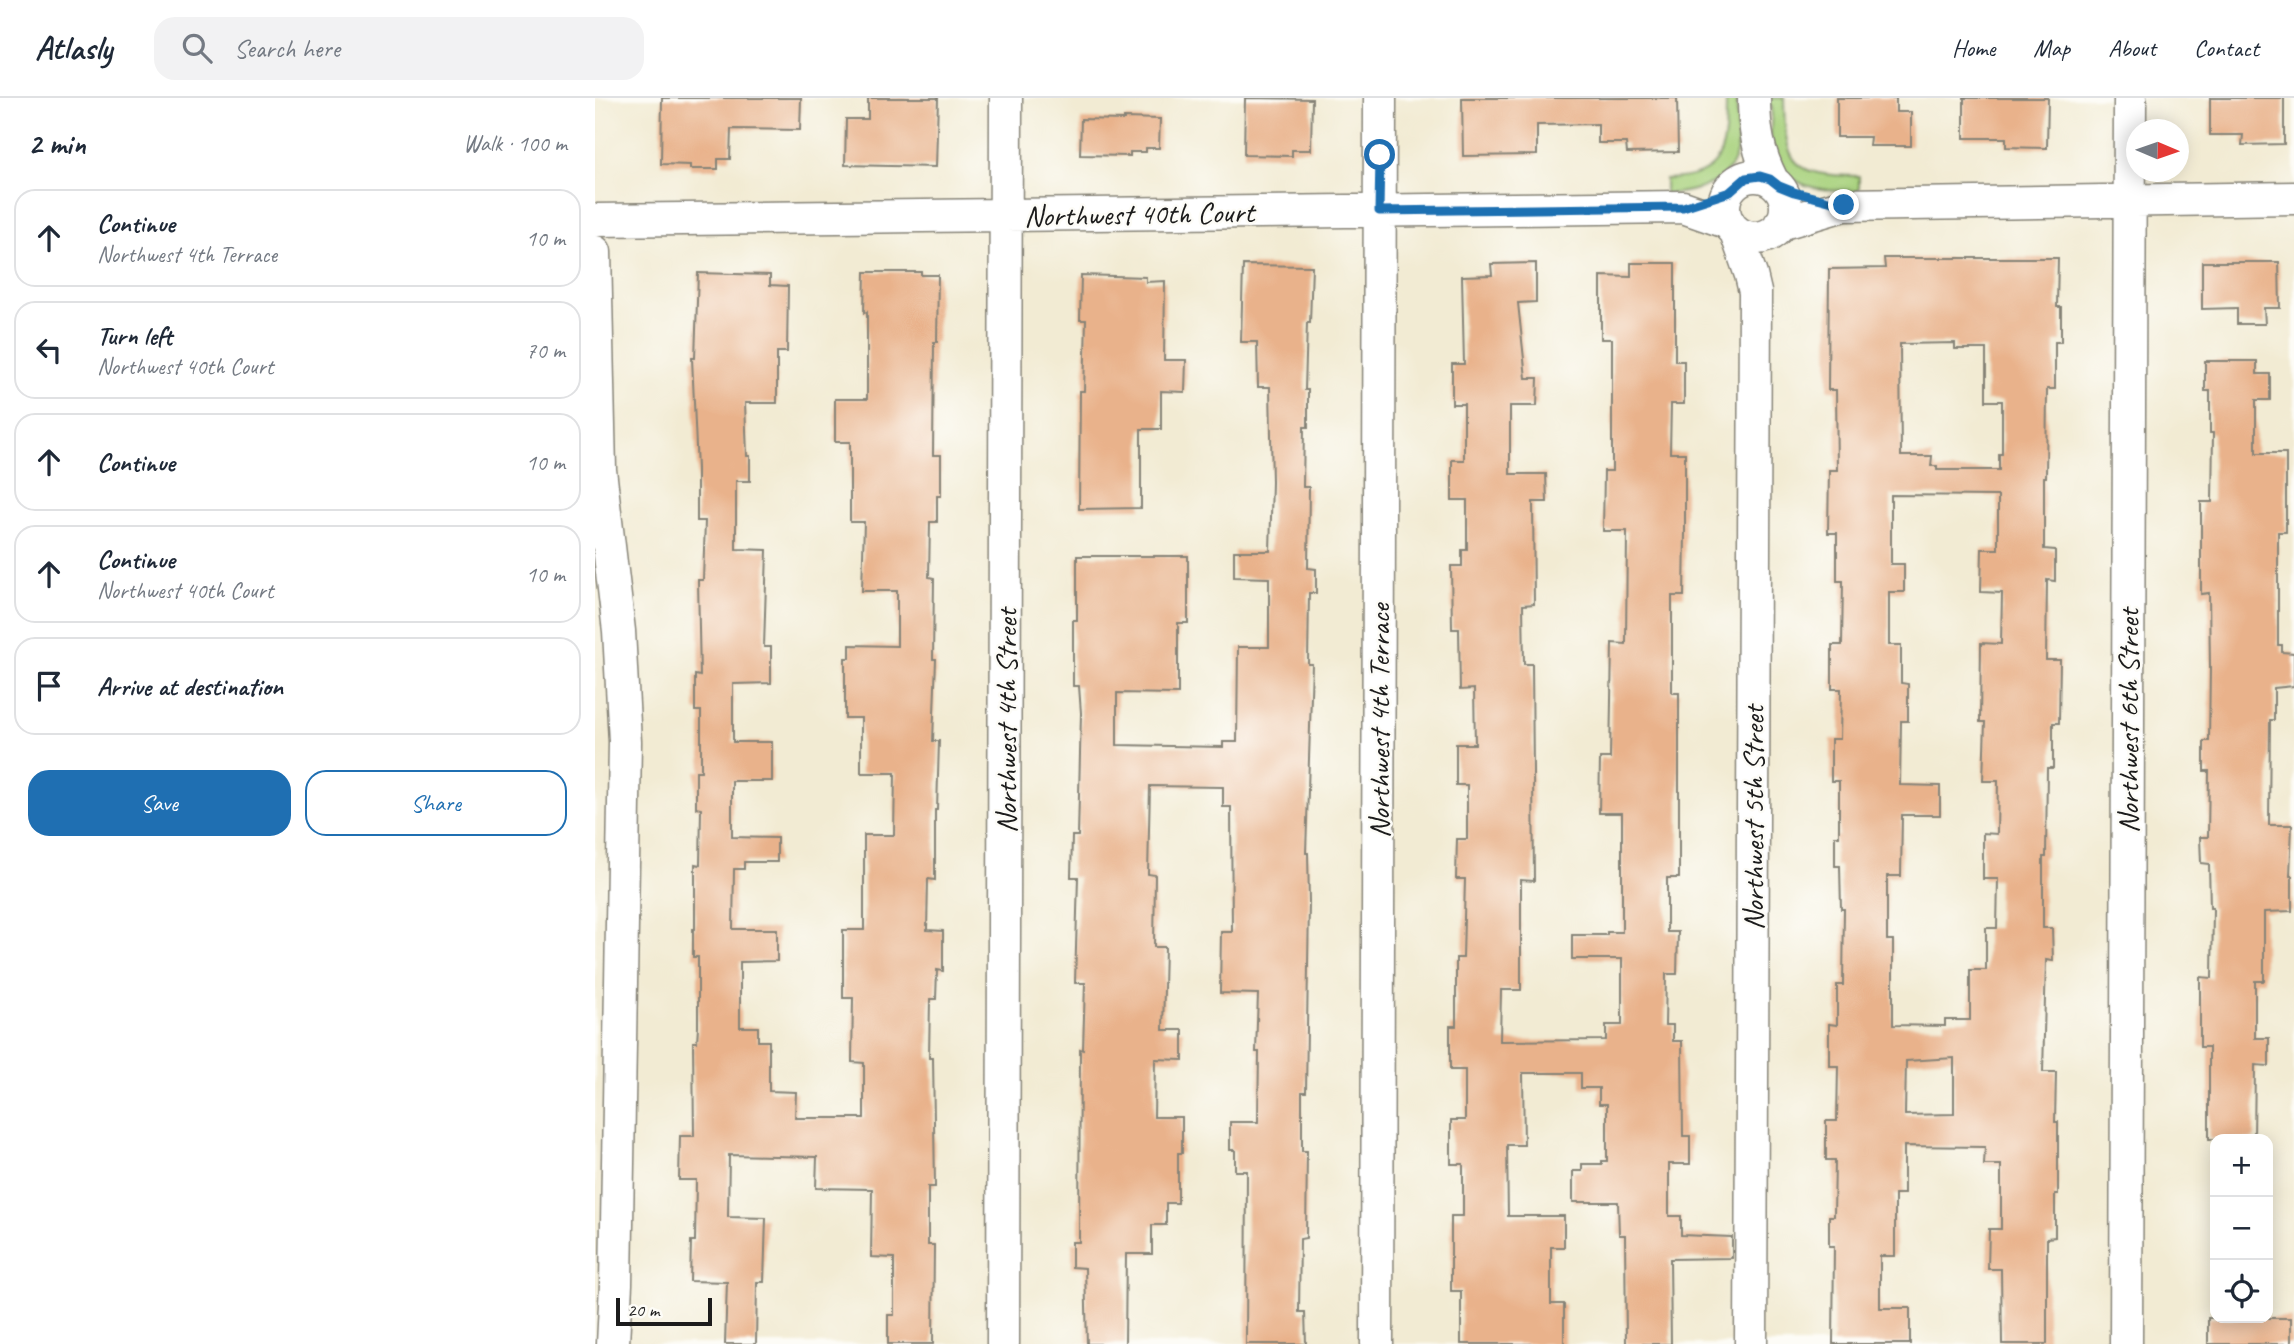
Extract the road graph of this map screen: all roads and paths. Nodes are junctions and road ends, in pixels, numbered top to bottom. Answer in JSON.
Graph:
{"nodes":[{"id":1,"x":1006,"y":98,"type":"edge"},
{"id":2,"x":1380,"y":98,"type":"edge"},
{"id":3,"x":2130,"y":98,"type":"edge"},
{"id":4,"x":1754,"y":113,"type":"edge"},
{"id":5,"x":1776,"y":183,"type":"junction"},
{"id":6,"x":1734,"y":187,"type":"junction"},
{"id":7,"x":2294,"y":198,"type":"edge"},
{"id":8,"x":2129,"y":200,"type":"junction"},
{"id":9,"x":1844,"y":205,"type":"junction"},
{"id":10,"x":1683,"y":207,"type":"junction"},
{"id":11,"x":1379,"y":211,"type":"junction"},
{"id":12,"x":1006,"y":216,"type":"junction"},
{"id":13,"x":595,"y":220,"type":"edge"},
{"id":14,"x":1777,"y":227,"type":"junction"},
{"id":15,"x":1733,"y":228,"type":"junction"},
{"id":16,"x":595,"y":252,"type":"edge"},
{"id":17,"x":1755,"y":292,"type":"junction"},
{"id":18,"x":607,"y":631,"type":"edge"},
{"id":19,"x":615,"y":1340,"type":"edge"},
{"id":20,"x":1003,"y":1344,"type":"edge"},
{"id":21,"x":1377,"y":1344,"type":"edge"},
{"id":22,"x":1751,"y":1344,"type":"edge"},
{"id":23,"x":2126,"y":1344,"type":"edge"}],
"edges":[{"from":1,"to":12,"type":"street","name":"Northwest 4th Street"},
{"from":2,"to":11,"type":"street","name":"Northwest 4th Terrace"},
{"from":3,"to":8,"type":"street","name":"Northwest 6th Street"},
{"from":4,"to":5,"type":"street"},
{"from":4,"to":6,"type":"street"},
{"from":5,"to":6,"type":"street"},
{"from":5,"to":9,"type":"street"},
{"from":5,"to":14,"type":"street"},
{"from":6,"to":10,"type":"street","name":"Northwest 40th Court"},
{"from":6,"to":15,"type":"street"},
{"from":7,"to":8,"type":"street"},
{"from":8,"to":9,"type":"street"},
{"from":8,"to":23,"type":"street","name":"Northwest 6th Street"},
{"from":9,"to":14,"type":"street"},
{"from":10,"to":11,"type":"street","name":"Northwest 40th Court"},
{"from":10,"to":15,"type":"street","name":"Northwest 40th Court"},
{"from":11,"to":12,"type":"street","name":"Northwest 40th Court"},
{"from":11,"to":21,"type":"street","name":"Northwest 4th Terrace"},
{"from":12,"to":13,"type":"street","name":"Northwest 40th Court"},
{"from":12,"to":20,"type":"street","name":"Northwest 4th Street"},
{"from":14,"to":15,"type":"street"},
{"from":14,"to":17,"type":"street","name":"Northwest 5th Street"},
{"from":15,"to":17,"type":"street","name":"Northwest 5th Street"},
{"from":16,"to":18,"type":"street"},
{"from":17,"to":22,"type":"street","name":"Northwest 5th Street"},
{"from":18,"to":19,"type":"street"}]}
